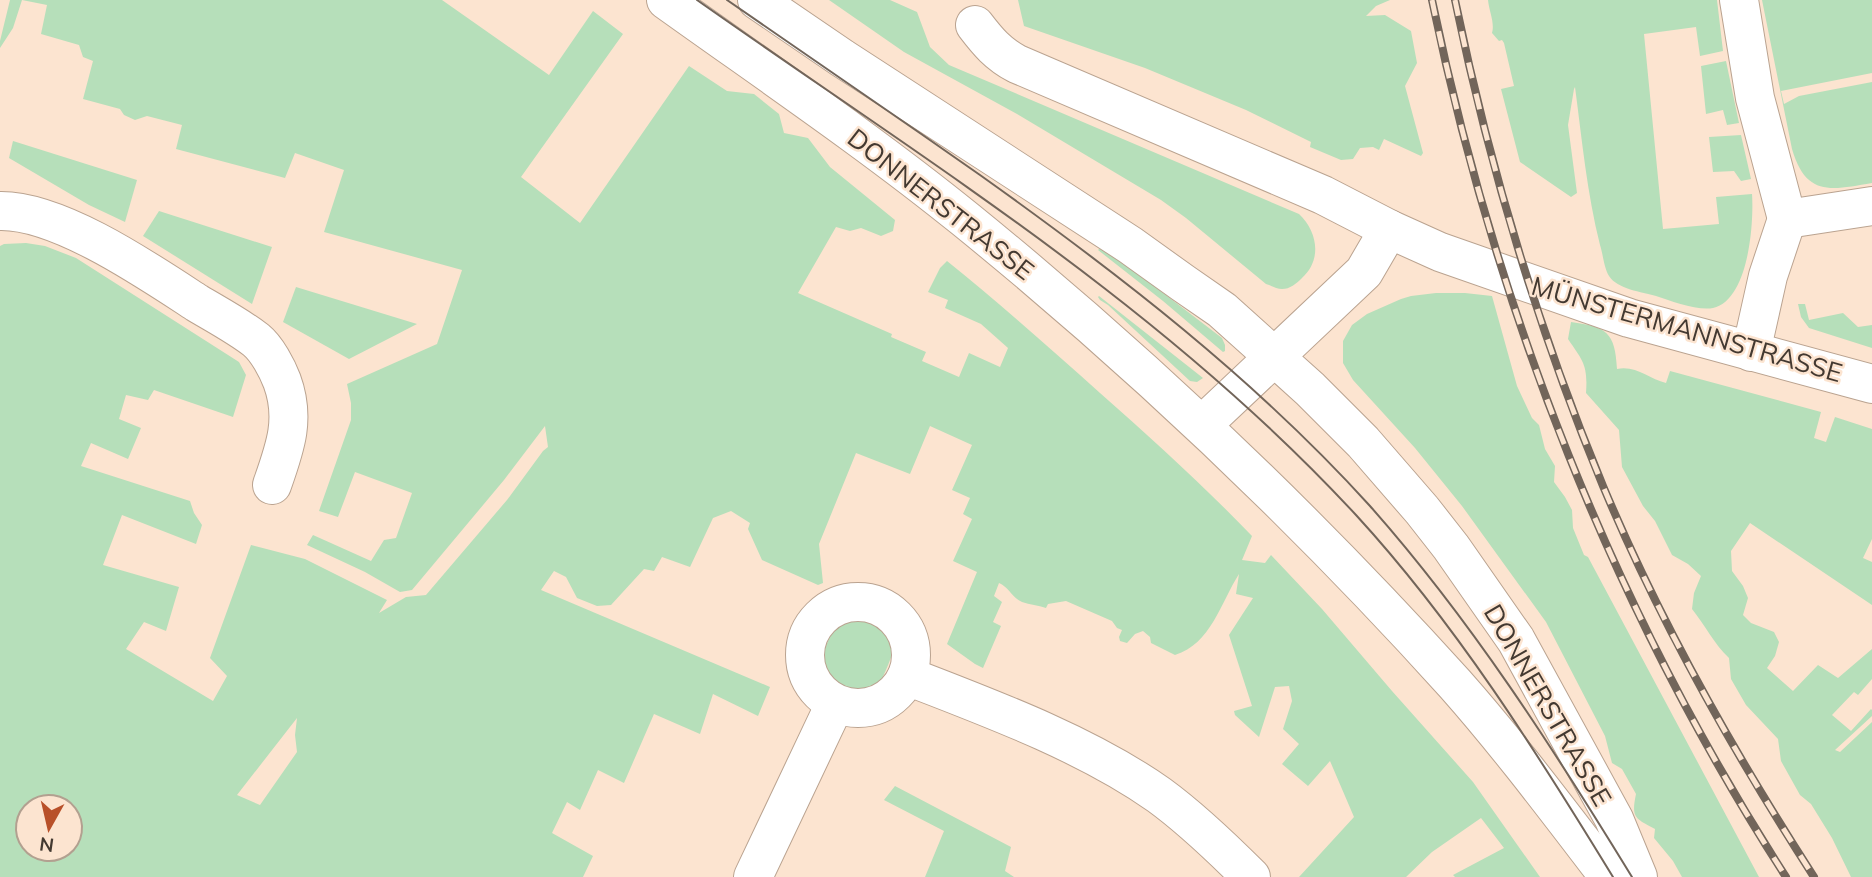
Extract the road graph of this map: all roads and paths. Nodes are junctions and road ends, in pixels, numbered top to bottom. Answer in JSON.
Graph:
{"nodes":[{"id":1,"x":666,"y":0,"type":"edge"},
{"id":2,"x":757,"y":0,"type":"edge"},
{"id":3,"x":1739,"y":0,"type":"edge"},
{"id":4,"x":975,"y":25,"type":"dead end"},
{"id":5,"x":1872,"y":206,"type":"edge"},
{"id":6,"x":0,"y":211,"type":"edge"},
{"id":7,"x":1787,"y":219,"type":"junction"},
{"id":8,"x":1390,"y":229,"type":"junction"},
{"id":9,"x":1751,"y":352,"type":"junction"},
{"id":10,"x":1274,"y":356,"type":"junction"},
{"id":11,"x":1872,"y":384,"type":"edge"},
{"id":12,"x":1202,"y":425,"type":"junction"},
{"id":13,"x":272,"y":485,"type":"dead end"},
{"id":14,"x":907,"y":676,"type":"junction"},
{"id":15,"x":835,"y":704,"type":"junction"},
{"id":16,"x":753,"y":877,"type":"edge"},
{"id":17,"x":1251,"y":877,"type":"edge"},
{"id":18,"x":1609,"y":877,"type":"edge"},
{"id":19,"x":1638,"y":877,"type":"edge"}],
"edges":[{"from":1,"to":12,"type":"street","name":"DONNERSTRASSE"},
{"from":2,"to":10,"type":"street","name":"DONNERSTRASSE"},
{"from":3,"to":7,"type":"street"},
{"from":4,"to":8,"type":"street"},
{"from":5,"to":7,"type":"street"},
{"from":6,"to":13,"type":"street"},
{"from":7,"to":9,"type":"street"},
{"from":8,"to":9,"type":"street","name":"MÜNSTERMANNSTRASSE"},
{"from":8,"to":10,"type":"street"},
{"from":9,"to":11,"type":"street","name":"MÜNSTERMANNSTRASSE"},
{"from":10,"to":12,"type":"street"},
{"from":10,"to":19,"type":"street","name":"DONNERSTRASSE"},
{"from":12,"to":18,"type":"street","name":"DONNERSTRASSE"},
{"from":14,"to":15,"type":"street"},
{"from":14,"to":15,"type":"street"},
{"from":14,"to":17,"type":"street"},
{"from":15,"to":16,"type":"street"}]}
